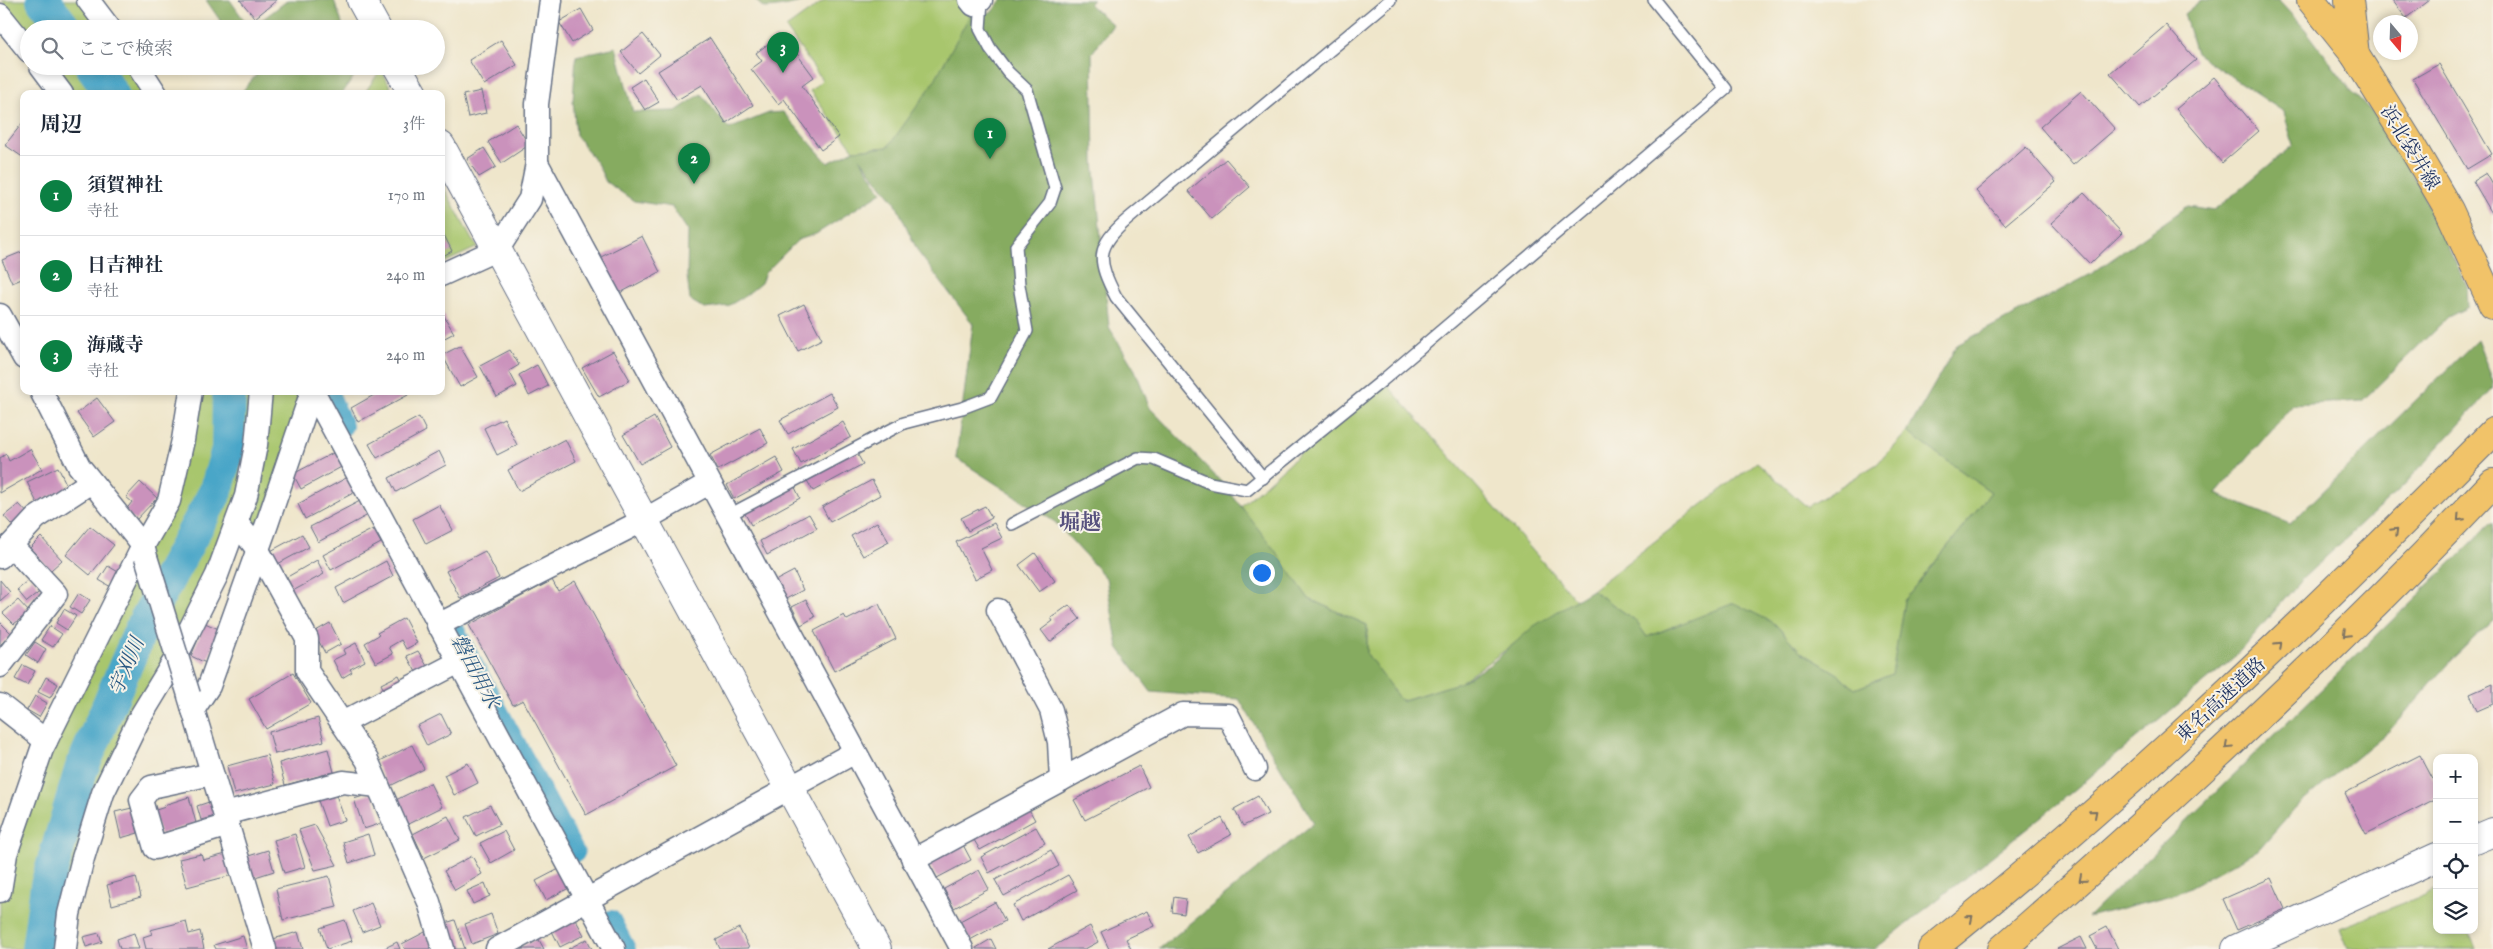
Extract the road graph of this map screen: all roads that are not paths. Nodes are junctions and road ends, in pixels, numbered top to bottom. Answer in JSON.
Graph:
{"nodes":[{"id":1,"x":88,"y":0,"type":"edge"},
{"id":2,"x":361,"y":0,"type":"edge"},
{"id":3,"x":551,"y":0,"type":"edge"},
{"id":4,"x":970,"y":0,"type":"edge"},
{"id":5,"x":981,"y":0,"type":"edge"},
{"id":6,"x":1390,"y":0,"type":"edge"},
{"id":7,"x":1654,"y":0,"type":"edge"},
{"id":8,"x":2311,"y":0,"type":"edge"},
{"id":9,"x":2349,"y":0,"type":"edge"},
{"id":10,"x":0,"y":15,"type":"edge"},
{"id":11,"x":103,"y":20,"type":"edge"},
{"id":12,"x":372,"y":20,"type":"edge"},
{"id":13,"x":20,"y":40,"type":"edge"},
{"id":14,"x":2355,"y":55,"type":"junction"},
{"id":15,"x":48,"y":75,"type":"edge"},
{"id":16,"x":144,"y":75,"type":"edge"},
{"id":17,"x":403,"y":75,"type":"edge"},
{"id":18,"x":59,"y":90,"type":"edge"},
{"id":19,"x":153,"y":90,"type":"edge"},
{"id":20,"x":411,"y":90,"type":"edge"},
{"id":21,"x":445,"y":153,"type":"edge"},
{"id":22,"x":537,"y":163,"type":"junction"},
{"id":23,"x":498,"y":249,"type":"junction"},
{"id":24,"x":445,"y":273,"type":"edge"},
{"id":25,"x":2493,"y":304,"type":"edge"},
{"id":26,"x":0,"y":315,"type":"edge"},
{"id":27,"x":13,"y":349,"type":"edge"},
{"id":28,"x":43,"y":395,"type":"edge"},
{"id":29,"x":190,"y":395,"type":"edge"},
{"id":30,"x":261,"y":395,"type":"edge"},
{"id":31,"x":311,"y":395,"type":"edge"},
{"id":32,"x":314,"y":395,"type":"edge"},
{"id":33,"x":2493,"y":432,"type":"edge"},
{"id":34,"x":1263,"y":478,"type":"junction"},
{"id":35,"x":91,"y":482,"type":"junction"},
{"id":36,"x":709,"y":483,"type":"junction"},
{"id":37,"x":2493,"y":483,"type":"edge"},
{"id":38,"x":727,"y":516,"type":"junction"},
{"id":39,"x":644,"y":520,"type":"junction"},
{"id":40,"x":237,"y":523,"type":"junction"},
{"id":41,"x":1012,"y":524,"type":"dead end"},
{"id":42,"x":258,"y":550,"type":"junction"},
{"id":43,"x":5,"y":551,"type":"edge"},
{"id":44,"x":145,"y":552,"type":"junction"},
{"id":45,"x":998,"y":610,"type":"dead end"},
{"id":46,"x":438,"y":625,"type":"junction"},
{"id":47,"x":459,"y":662,"type":"junction"},
{"id":48,"x":0,"y":666,"type":"edge"},
{"id":49,"x":191,"y":703,"type":"junction"},
{"id":50,"x":0,"y":705,"type":"edge"},
{"id":51,"x":342,"y":723,"type":"junction"},
{"id":52,"x":46,"y":741,"type":"junction"},
{"id":53,"x":855,"y":752,"type":"junction"},
{"id":54,"x":1255,"y":769,"type":"dead end"},
{"id":55,"x":212,"y":774,"type":"junction"},
{"id":56,"x":1061,"y":780,"type":"junction"},
{"id":57,"x":378,"y":786,"type":"junction"},
{"id":58,"x":788,"y":787,"type":"junction"},
{"id":59,"x":226,"y":820,"type":"junction"},
{"id":60,"x":2493,"y":832,"type":"edge"},
{"id":61,"x":2478,"y":838,"type":"edge"},
{"id":62,"x":2433,"y":859,"type":"edge"},
{"id":63,"x":914,"y":860,"type":"junction"},
{"id":64,"x":0,"y":891,"type":"edge"},
{"id":65,"x":587,"y":898,"type":"junction"},
{"id":66,"x":65,"y":949,"type":"edge"},
{"id":67,"x":265,"y":949,"type":"edge"},
{"id":68,"x":443,"y":949,"type":"edge"},
{"id":69,"x":497,"y":949,"type":"edge"},
{"id":70,"x":614,"y":949,"type":"edge"},
{"id":71,"x":877,"y":949,"type":"edge"},
{"id":72,"x":962,"y":949,"type":"edge"},
{"id":73,"x":1932,"y":949,"type":"edge"},
{"id":74,"x":2002,"y":949,"type":"edge"},
{"id":75,"x":2236,"y":949,"type":"edge"}],
"edges":[{"from":1,"to":11,"type":"street"},
{"from":2,"to":12,"type":"street"},
{"from":3,"to":22,"type":"street"},
{"from":4,"to":5,"type":"street"},
{"from":5,"to":38,"type":"lane"},
{"from":6,"to":34,"type":"lane"},
{"from":7,"to":34,"type":"lane"},
{"from":8,"to":14,"type":"main road","name":"浜北袋井線"},
{"from":9,"to":14,"type":"main road"},
{"from":10,"to":13,"type":"street"},
{"from":14,"to":25,"type":"main road","name":"浜北袋井線"},
{"from":15,"to":18,"type":"street"},
{"from":16,"to":19,"type":"street"},
{"from":17,"to":20,"type":"street"},
{"from":21,"to":23,"type":"street"},
{"from":22,"to":23,"type":"street"},
{"from":22,"to":36,"type":"street"},
{"from":23,"to":24,"type":"street"},
{"from":23,"to":39,"type":"street"},
{"from":26,"to":27,"type":"street"},
{"from":28,"to":35,"type":"street"},
{"from":29,"to":44,"type":"street"},
{"from":30,"to":40,"type":"street"},
{"from":31,"to":42,"type":"street"},
{"from":32,"to":46,"type":"street"},
{"from":73,"to":33,"type":"main road","name":"東名高速道路","one_way":true},
{"from":34,"to":41,"type":"lane"},
{"from":35,"to":43,"type":"street"},
{"from":35,"to":44,"type":"street"},
{"from":36,"to":38,"type":"street"},
{"from":36,"to":39,"type":"street"},
{"from":37,"to":74,"type":"main road","one_way":true},
{"from":38,"to":53,"type":"street"},
{"from":39,"to":46,"type":"street"},
{"from":39,"to":58,"type":"street"},
{"from":40,"to":42,"type":"street"},
{"from":40,"to":66,"type":"street"},
{"from":42,"to":49,"type":"street"},
{"from":42,"to":51,"type":"street"},
{"from":43,"to":48,"type":"street"},
{"from":44,"to":49,"type":"street","bridge":true},
{"from":44,"to":52,"type":"street"},
{"from":45,"to":56,"type":"street"},
{"from":46,"to":47,"type":"street"},
{"from":47,"to":51,"type":"street"},
{"from":47,"to":65,"type":"street"},
{"from":49,"to":55,"type":"street"},
{"from":50,"to":52,"type":"street"},
{"from":51,"to":57,"type":"street"},
{"from":52,"to":64,"type":"street"},
{"from":53,"to":58,"type":"street"},
{"from":53,"to":63,"type":"street"},
{"from":54,"to":56,"type":"street"},
{"from":55,"to":59,"type":"street"},
{"from":55,"to":59,"type":"street"},
{"from":56,"to":63,"type":"street"},
{"from":57,"to":59,"type":"street"},
{"from":57,"to":68,"type":"street"},
{"from":58,"to":65,"type":"street"},
{"from":58,"to":71,"type":"street"},
{"from":59,"to":67,"type":"street"},
{"from":60,"to":61,"type":"street"},
{"from":62,"to":75,"type":"street"},
{"from":63,"to":72,"type":"street"},
{"from":65,"to":69,"type":"street"},
{"from":65,"to":70,"type":"street"}]}
